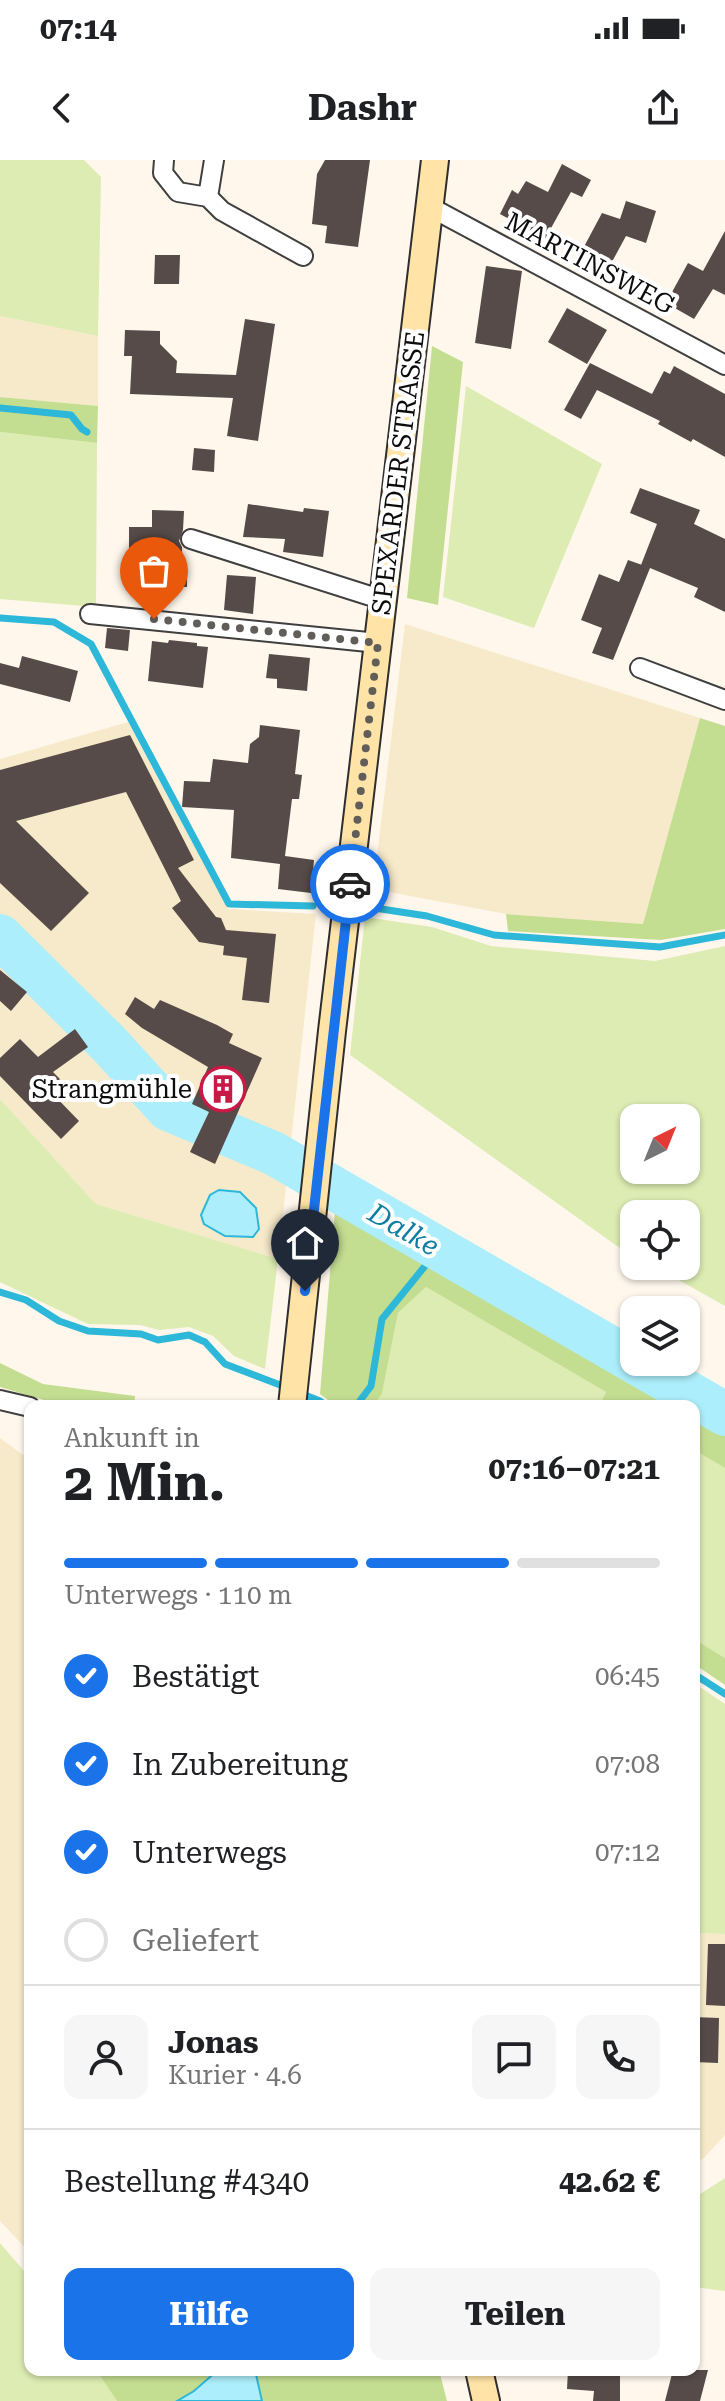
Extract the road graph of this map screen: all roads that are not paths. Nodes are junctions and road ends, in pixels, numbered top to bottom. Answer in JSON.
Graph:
{"nodes":[{"id":1,"x":164,"y":160,"type":"edge"},
{"id":2,"x":214,"y":160,"type":"edge"},
{"id":3,"x":435,"y":160,"type":"edge"},
{"id":4,"x":208,"y":197,"type":"junction"},
{"id":5,"x":430,"y":207,"type":"junction"},
{"id":6,"x":303,"y":256,"type":"dead end"},
{"id":7,"x":725,"y":365,"type":"edge"},
{"id":8,"x":191,"y":539,"type":"dead end"},
{"id":9,"x":383,"y":600,"type":"junction"},
{"id":10,"x":90,"y":614,"type":"dead end"},
{"id":11,"x":378,"y":643,"type":"junction"},
{"id":12,"x":640,"y":668,"type":"dead end"},
{"id":13,"x":725,"y":700,"type":"edge"},
{"id":14,"x":0,"y":1400,"type":"edge"},
{"id":15,"x":293,"y":1400,"type":"edge"},
{"id":16,"x":24,"y":1406,"type":"edge"},
{"id":17,"x":480,"y":2376,"type":"edge"},
{"id":18,"x":486,"y":2401,"type":"edge"}],
"edges":[{"from":1,"to":4,"type":"street"},
{"from":2,"to":4,"type":"street"},
{"from":3,"to":5,"type":"main road","name":"SPEXARDER STRASSE"},
{"from":4,"to":6,"type":"street"},
{"from":5,"to":7,"type":"street","name":"MARTINSWEG"},
{"from":5,"to":9,"type":"main road","name":"SPEXARDER STRASSE"},
{"from":8,"to":9,"type":"street"},
{"from":9,"to":11,"type":"main road","name":"SPEXARDER STRASSE"},
{"from":10,"to":11,"type":"street"},
{"from":11,"to":15,"type":"main road","name":"SPEXARDER STRASSE"},
{"from":12,"to":13,"type":"street"},
{"from":14,"to":16,"type":"street"},
{"from":17,"to":18,"type":"main road"}]}
